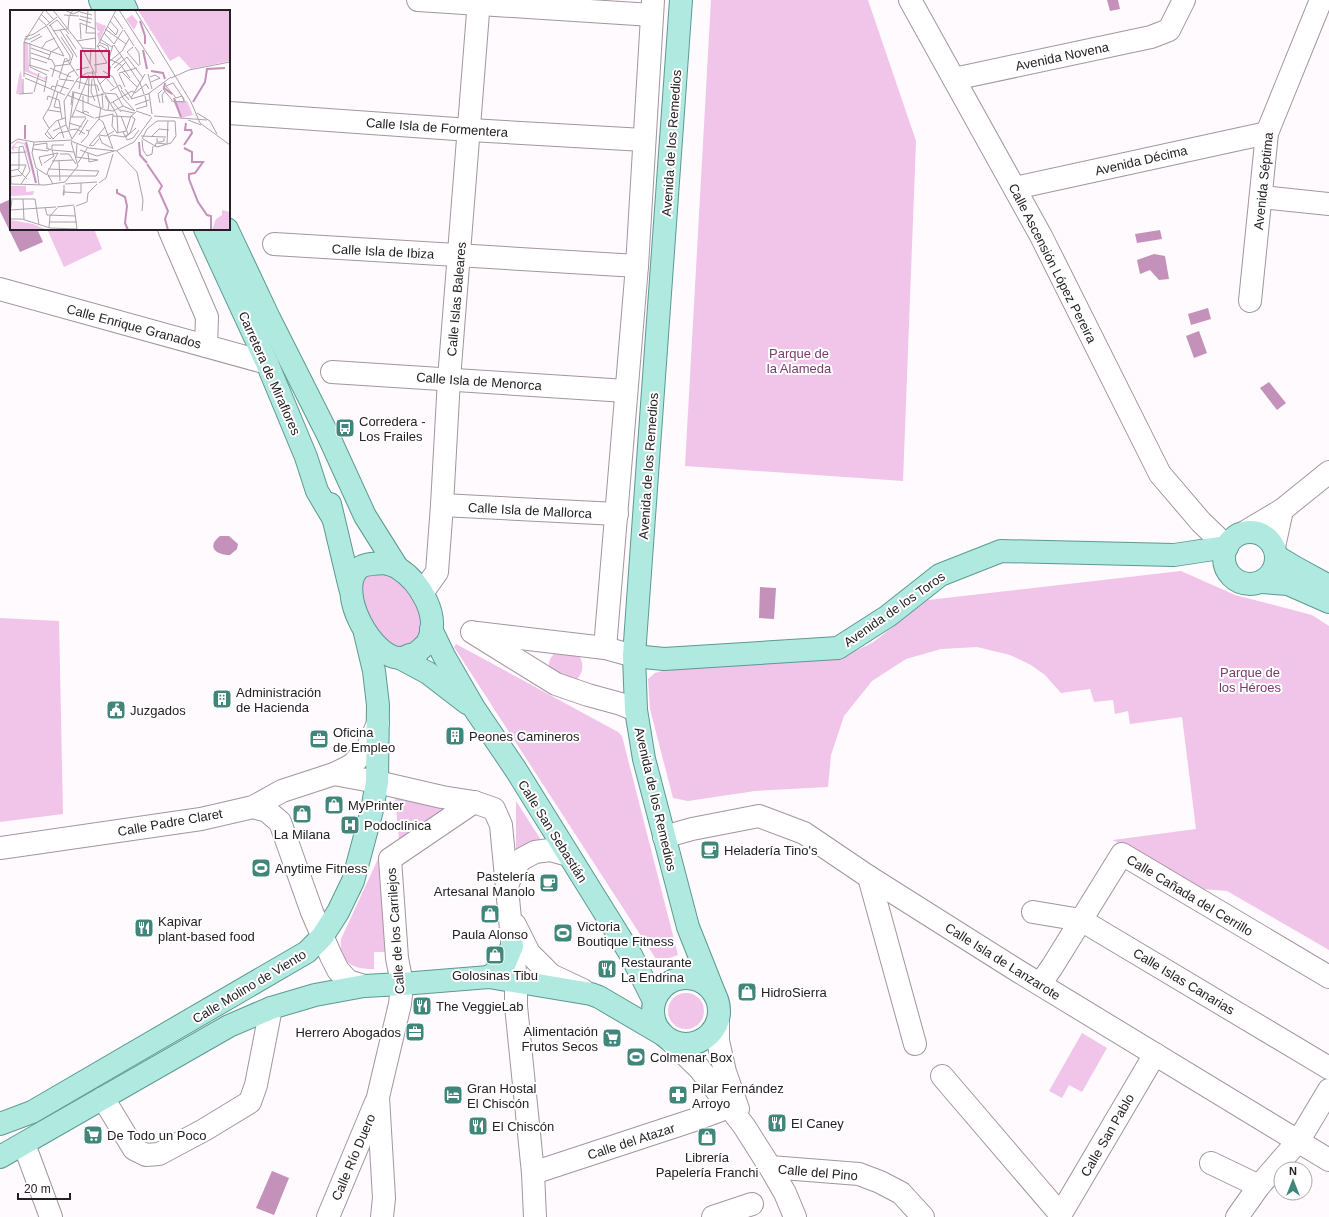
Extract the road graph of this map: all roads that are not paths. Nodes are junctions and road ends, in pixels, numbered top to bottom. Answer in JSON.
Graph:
{"nodes":[{"id":1,"x":100,"y":0,"type":"edge"},
{"id":2,"x":122,"y":0,"type":"edge"},
{"id":3,"x":418,"y":0,"type":"edge"},
{"id":4,"x":681,"y":0,"type":"edge"},
{"id":5,"x":910,"y":0,"type":"edge"},
{"id":6,"x":1184,"y":0,"type":"edge"},
{"id":7,"x":1322,"y":0,"type":"edge"},
{"id":8,"x":479,"y":2,"type":"edge"},
{"id":9,"x":652,"y":7,"type":"edge"},
{"id":10,"x":105,"y":10,"type":"edge"},
{"id":11,"x":127,"y":10,"type":"edge"},
{"id":12,"x":954,"y":79,"type":"junction"},
{"id":13,"x":230,"y":113,"type":"edge"},
{"id":14,"x":470,"y":130,"type":"junction"},
{"id":15,"x":1266,"y":132,"type":"junction"},
{"id":16,"x":644,"y":140,"type":"junction"},
{"id":17,"x":1015,"y":188,"type":"junction"},
{"id":18,"x":1261,"y":197,"type":"junction"},
{"id":19,"x":1329,"y":204,"type":"edge"},
{"id":20,"x":169,"y":230,"type":"edge"},
{"id":21,"x":205,"y":230,"type":"edge"},
{"id":22,"x":227,"y":230,"type":"edge"},
{"id":23,"x":274,"y":244,"type":"dead end"},
{"id":24,"x":460,"y":255,"type":"junction"},
{"id":25,"x":637,"y":266,"type":"junction"},
{"id":26,"x":0,"y":289,"type":"edge"},
{"id":27,"x":1250,"y":301,"type":"dead end"},
{"id":28,"x":268,"y":318,"type":"junction"},
{"id":29,"x":206,"y":346,"type":"junction"},
{"id":30,"x":267,"y":363,"type":"junction"},
{"id":31,"x":332,"y":372,"type":"dead end"},
{"id":32,"x":449,"y":379,"type":"junction"},
{"id":33,"x":626,"y":391,"type":"junction"},
{"id":34,"x":1329,"y":472,"type":"edge"},
{"id":35,"x":442,"y":505,"type":"junction"},
{"id":36,"x":1282,"y":510,"type":"junction"},
{"id":37,"x":617,"y":514,"type":"junction"},
{"id":38,"x":333,"y":518,"type":"junction"},
{"id":39,"x":1236,"y":538,"type":"junction"},
{"id":40,"x":1275,"y":552,"type":"junction"},
{"id":41,"x":1174,"y":555,"type":"junction"},
{"id":42,"x":397,"y":567,"type":"junction"},
{"id":43,"x":1227,"y":571,"type":"junction"},
{"id":44,"x":1262,"y":582,"type":"junction"},
{"id":45,"x":1329,"y":586,"type":"edge"},
{"id":46,"x":350,"y":588,"type":"junction"},
{"id":47,"x":422,"y":593,"type":"junction"},
{"id":48,"x":1329,"y":602,"type":"edge"},
{"id":49,"x":431,"y":629,"type":"junction"},
{"id":50,"x":365,"y":633,"type":"junction"},
{"id":51,"x":546,"y":641,"type":"junction"},
{"id":52,"x":605,"y":648,"type":"junction"},
{"id":53,"x":634,"y":656,"type":"junction"},
{"id":54,"x":400,"y":658,"type":"junction"},
{"id":55,"x":539,"y":675,"type":"junction"},
{"id":56,"x":474,"y":708,"type":"junction"},
{"id":57,"x":636,"y":710,"type":"junction"},
{"id":58,"x":378,"y":723,"type":"junction"},
{"id":59,"x":334,"y":774,"type":"junction"},
{"id":60,"x":377,"y":782,"type":"junction"},
{"id":61,"x":280,"y":792,"type":"junction"},
{"id":62,"x":474,"y":802,"type":"junction"},
{"id":63,"x":253,"y":806,"type":"junction"},
{"id":64,"x":280,"y":822,"type":"junction"},
{"id":65,"x":664,"y":837,"type":"junction"},
{"id":66,"x":0,"y":848,"type":"edge"},
{"id":67,"x":568,"y":855,"type":"junction"},
{"id":68,"x":869,"y":877,"type":"junction"},
{"id":69,"x":507,"y":887,"type":"junction"},
{"id":70,"x":1033,"y":912,"type":"dead end"},
{"id":71,"x":509,"y":913,"type":"junction"},
{"id":72,"x":1081,"y":920,"type":"junction"},
{"id":73,"x":688,"y":927,"type":"junction"},
{"id":74,"x":322,"y":937,"type":"junction"},
{"id":75,"x":512,"y":946,"type":"junction"},
{"id":76,"x":630,"y":955,"type":"junction"},
{"id":77,"x":489,"y":977,"type":"junction"},
{"id":78,"x":1329,"y":977,"type":"edge"},
{"id":79,"x":674,"y":980,"type":"junction"},
{"id":80,"x":516,"y":982,"type":"junction"},
{"id":81,"x":402,"y":984,"type":"junction"},
{"id":82,"x":1040,"y":984,"type":"junction"},
{"id":83,"x":364,"y":986,"type":"junction"},
{"id":84,"x":595,"y":995,"type":"junction"},
{"id":85,"x":715,"y":995,"type":"junction"},
{"id":86,"x":654,"y":1001,"type":"junction"},
{"id":87,"x":271,"y":1008,"type":"junction"},
{"id":88,"x":718,"y":1023,"type":"junction"},
{"id":89,"x":666,"y":1038,"type":"junction"},
{"id":90,"x":915,"y":1044,"type":"dead end"},
{"id":91,"x":1155,"y":1054,"type":"junction"},
{"id":92,"x":1329,"y":1068,"type":"edge"},
{"id":93,"x":942,"y":1076,"type":"dead end"},
{"id":94,"x":1329,"y":1090,"type":"edge"},
{"id":95,"x":378,"y":1097,"type":"junction"},
{"id":96,"x":103,"y":1098,"type":"junction"},
{"id":97,"x":729,"y":1107,"type":"junction"},
{"id":98,"x":0,"y":1124,"type":"edge"},
{"id":99,"x":744,"y":1126,"type":"junction"},
{"id":100,"x":1299,"y":1140,"type":"junction"},
{"id":101,"x":24,"y":1144,"type":"junction"},
{"id":102,"x":0,"y":1157,"type":"edge"},
{"id":103,"x":1329,"y":1160,"type":"edge"},
{"id":104,"x":1212,"y":1163,"type":"dead end"},
{"id":105,"x":770,"y":1168,"type":"junction"},
{"id":106,"x":533,"y":1173,"type":"junction"},
{"id":107,"x":1259,"y":1186,"type":"junction"},
{"id":108,"x":785,"y":1193,"type":"junction"},
{"id":109,"x":752,"y":1204,"type":"dead end"},
{"id":110,"x":1060,"y":1216,"type":"edge"},
{"id":111,"x":51,"y":1217,"type":"edge"},
{"id":112,"x":328,"y":1217,"type":"edge"},
{"id":113,"x":382,"y":1217,"type":"edge"},
{"id":114,"x":535,"y":1217,"type":"edge"},
{"id":115,"x":713,"y":1217,"type":"edge"},
{"id":116,"x":779,"y":1217,"type":"edge"},
{"id":117,"x":795,"y":1217,"type":"edge"},
{"id":118,"x":923,"y":1217,"type":"edge"},
{"id":119,"x":1236,"y":1217,"type":"edge"}],
"edges":[{"from":1,"to":10,"type":"main road"},
{"from":2,"to":11,"type":"main road"},
{"from":3,"to":8,"type":"street"},
{"from":4,"to":53,"type":"main road","name":"Avenida de los Remedios"},
{"from":5,"to":12,"type":"street","name":"Calle Ascensión López Pereira"},
{"from":6,"to":12,"type":"street","name":"Avenida Novena"},
{"from":7,"to":15,"type":"street","name":"Avenida Séptima"},
{"from":8,"to":9,"type":"street"},
{"from":8,"to":14,"type":"street","name":"Calle Islas Baleares"},
{"from":9,"to":16,"type":"street","name":"Avenida de los Remedios"},
{"from":12,"to":17,"type":"street","name":"Calle Ascensión López Pereira"},
{"from":13,"to":14,"type":"street","name":"Calle Isla de Formentera"},
{"from":14,"to":16,"type":"street","name":"Calle Isla de Formentera"},
{"from":14,"to":24,"type":"street","name":"Calle Islas Baleares"},
{"from":15,"to":17,"type":"street","name":"Avenida Décima"},
{"from":15,"to":18,"type":"street","name":"Avenida Séptima"},
{"from":16,"to":25,"type":"street","name":"Avenida de los Remedios"},
{"from":17,"to":39,"type":"street","name":"Calle Ascensión López Pereira"},
{"from":18,"to":19,"type":"street"},
{"from":18,"to":27,"type":"street","name":"Avenida Séptima"},
{"from":20,"to":29,"type":"street"},
{"from":21,"to":30,"type":"main road","name":"Carretera de Miraflores"},
{"from":22,"to":28,"type":"main road","name":"Carretera de Miraflores"},
{"from":23,"to":24,"type":"street","name":"Calle Isla de Ibiza"},
{"from":24,"to":25,"type":"street","name":"Calle Isla de Ibiza"},
{"from":24,"to":32,"type":"street","name":"Calle Islas Baleares"},
{"from":25,"to":33,"type":"street","name":"Avenida de los Remedios"},
{"from":26,"to":29,"type":"street","name":"Calle Enrique Granados"},
{"from":28,"to":38,"type":"main road","name":"Carretera de Miraflores"},
{"from":28,"to":42,"type":"main road","name":"Carretera de Miraflores"},
{"from":29,"to":30,"type":"street","name":"Calle Enrique Granados"},
{"from":30,"to":38,"type":"main road","name":"Carretera de Miraflores"},
{"from":31,"to":32,"type":"street","name":"Calle Isla de Menorca"},
{"from":32,"to":33,"type":"street","name":"Calle Isla de Menorca"},
{"from":32,"to":35,"type":"street","name":"Calle Islas Baleares"},
{"from":33,"to":37,"type":"street","name":"Avenida de los Remedios"},
{"from":34,"to":36,"type":"street"},
{"from":35,"to":37,"type":"street","name":"Calle Isla de Mallorca"},
{"from":35,"to":47,"type":"street","name":"Calle Islas Baleares"},
{"from":36,"to":39,"type":"street"},
{"from":36,"to":40,"type":"street"},
{"from":37,"to":52,"type":"street","name":"Avenida de los Remedios"},
{"from":38,"to":46,"type":"main road","name":"Carretera de Miraflores"},
{"from":39,"to":40,"type":"main road"},
{"from":39,"to":41,"type":"main road","name":"Avenida de los Toros"},
{"from":39,"to":43,"type":"main road"},
{"from":40,"to":44,"type":"main road"},
{"from":40,"to":45,"type":"main road"},
{"from":41,"to":43,"type":"main road","name":"Avenida de los Toros"},
{"from":41,"to":53,"type":"main road","name":"Avenida de los Toros"},
{"from":42,"to":46,"type":"main road"},
{"from":42,"to":47,"type":"main road"},
{"from":43,"to":44,"type":"main road"},
{"from":44,"to":48,"type":"main road"},
{"from":46,"to":50,"type":"main road"},
{"from":47,"to":49,"type":"main road"},
{"from":49,"to":54,"type":"main road"},
{"from":49,"to":56,"type":"main road","name":"Calle San Sebastián"},
{"from":50,"to":54,"type":"main road"},
{"from":50,"to":58,"type":"main road","name":"Calle Molino de Viento"},
{"from":51,"to":52,"type":"street"},
{"from":51,"to":55,"type":"street"},
{"from":51,"to":55,"type":"street"},
{"from":52,"to":53,"type":"street"},
{"from":53,"to":57,"type":"main road","name":"Avenida de los Remedios"},
{"from":54,"to":56,"type":"main road","name":"Calle San Sebastián"},
{"from":55,"to":57,"type":"street"},
{"from":56,"to":67,"type":"main road","name":"Calle San Sebastián"},
{"from":57,"to":65,"type":"main road","name":"Avenida de los Remedios"},
{"from":58,"to":59,"type":"street","name":"Calle Padre Claret"},
{"from":58,"to":60,"type":"main road","name":"Calle Molino de Viento"},
{"from":59,"to":60,"type":"street","name":"Calle Padre Claret"},
{"from":59,"to":61,"type":"street","name":"Calle Padre Claret"},
{"from":60,"to":62,"type":"street","name":"Calle Padre Claret"},
{"from":60,"to":74,"type":"main road","name":"Calle Molino de Viento"},
{"from":61,"to":63,"type":"street","name":"Calle Padre Claret"},
{"from":61,"to":64,"type":"street"},
{"from":62,"to":69,"type":"street","name":"Calle Padre Claret"},
{"from":62,"to":81,"type":"street","name":"Calle de los Carrilejos"},
{"from":63,"to":64,"type":"street"},
{"from":63,"to":66,"type":"street","name":"Calle Padre Claret"},
{"from":64,"to":74,"type":"street"},
{"from":65,"to":68,"type":"street","name":"Calle Isla de Lanzarote"},
{"from":65,"to":73,"type":"main road","name":"Avenida de los Remedios"},
{"from":67,"to":69,"type":"street"},
{"from":67,"to":76,"type":"main road","name":"Calle San Sebastián"},
{"from":68,"to":82,"type":"street","name":"Calle Isla de Lanzarote"},
{"from":68,"to":90,"type":"street"},
{"from":69,"to":71,"type":"street"},
{"from":70,"to":72,"type":"street","name":"Calle Islas Canarias"},
{"from":71,"to":75,"type":"street"},
{"from":71,"to":84,"type":"street","name":"Calle Molino de Viento"},
{"from":72,"to":78,"type":"street","name":"Calle Cañada del Cerrillo"},
{"from":72,"to":82,"type":"street","name":"Calle Cañada del Cerrillo"},
{"from":72,"to":92,"type":"street","name":"Calle Islas Canarias"},
{"from":73,"to":79,"type":"main road","name":"Avenida de los Remedios"},
{"from":73,"to":85,"type":"main road","name":"Avenida de los Remedios"},
{"from":74,"to":83,"type":"street"},
{"from":74,"to":98,"type":"main road","name":"Calle Molino de Viento"},
{"from":75,"to":77,"type":"main road"},
{"from":75,"to":80,"type":"street"},
{"from":76,"to":79,"type":"main road","name":"Calle San Sebastián"},
{"from":76,"to":86,"type":"main road","name":"Calle San Sebastián"},
{"from":77,"to":80,"type":"main road","name":"Calle Molino de Viento"},
{"from":77,"to":81,"type":"main road","name":"Calle Molino de Viento"},
{"from":79,"to":85,"type":"main road"},
{"from":79,"to":86,"type":"main road"},
{"from":80,"to":84,"type":"main road","name":"Calle Molino de Viento"},
{"from":80,"to":106,"type":"street"},
{"from":81,"to":83,"type":"main road","name":"Calle Molino de Viento"},
{"from":81,"to":95,"type":"street","name":"Calle de los Carrilejos"},
{"from":82,"to":91,"type":"street","name":"Calle Isla de Lanzarote"},
{"from":83,"to":87,"type":"main road","name":"Calle Molino de Viento"},
{"from":84,"to":86,"type":"main road","name":"Calle Molino de Viento"},
{"from":84,"to":89,"type":"main road","name":"Calle Molino de Viento"},
{"from":85,"to":88,"type":"main road"},
{"from":86,"to":89,"type":"main road"},
{"from":87,"to":96,"type":"main road","name":"Calle Molino de Viento"},
{"from":87,"to":96,"type":"street"},
{"from":88,"to":89,"type":"main road"},
{"from":88,"to":99,"type":"street"},
{"from":89,"to":97,"type":"street","name":"Calle Molino de Viento"},
{"from":91,"to":100,"type":"street","name":"Calle Isla de Lanzarote"},
{"from":91,"to":110,"type":"street","name":"Calle San Pablo"},
{"from":93,"to":110,"type":"street"},
{"from":94,"to":100,"type":"street"},
{"from":95,"to":112,"type":"street","name":"Calle Río Duero"},
{"from":95,"to":113,"type":"street","name":"Calle de los Carrilejos"},
{"from":96,"to":101,"type":"main road","name":"Calle Molino de Viento"},
{"from":97,"to":99,"type":"street","name":"Calle Molino de Viento"},
{"from":97,"to":106,"type":"street","name":"Calle del Atazar"},
{"from":99,"to":105,"type":"street"},
{"from":100,"to":103,"type":"street","name":"Calle Isla de Lanzarote"},
{"from":100,"to":107,"type":"street"},
{"from":101,"to":102,"type":"main road","name":"Calle Molino de Viento"},
{"from":101,"to":111,"type":"street"},
{"from":104,"to":107,"type":"street"},
{"from":105,"to":108,"type":"street"},
{"from":105,"to":118,"type":"street","name":"Calle del Pino"},
{"from":106,"to":114,"type":"street"},
{"from":107,"to":119,"type":"street"},
{"from":108,"to":116,"type":"street"},
{"from":108,"to":117,"type":"street"},
{"from":109,"to":115,"type":"street"}]}
